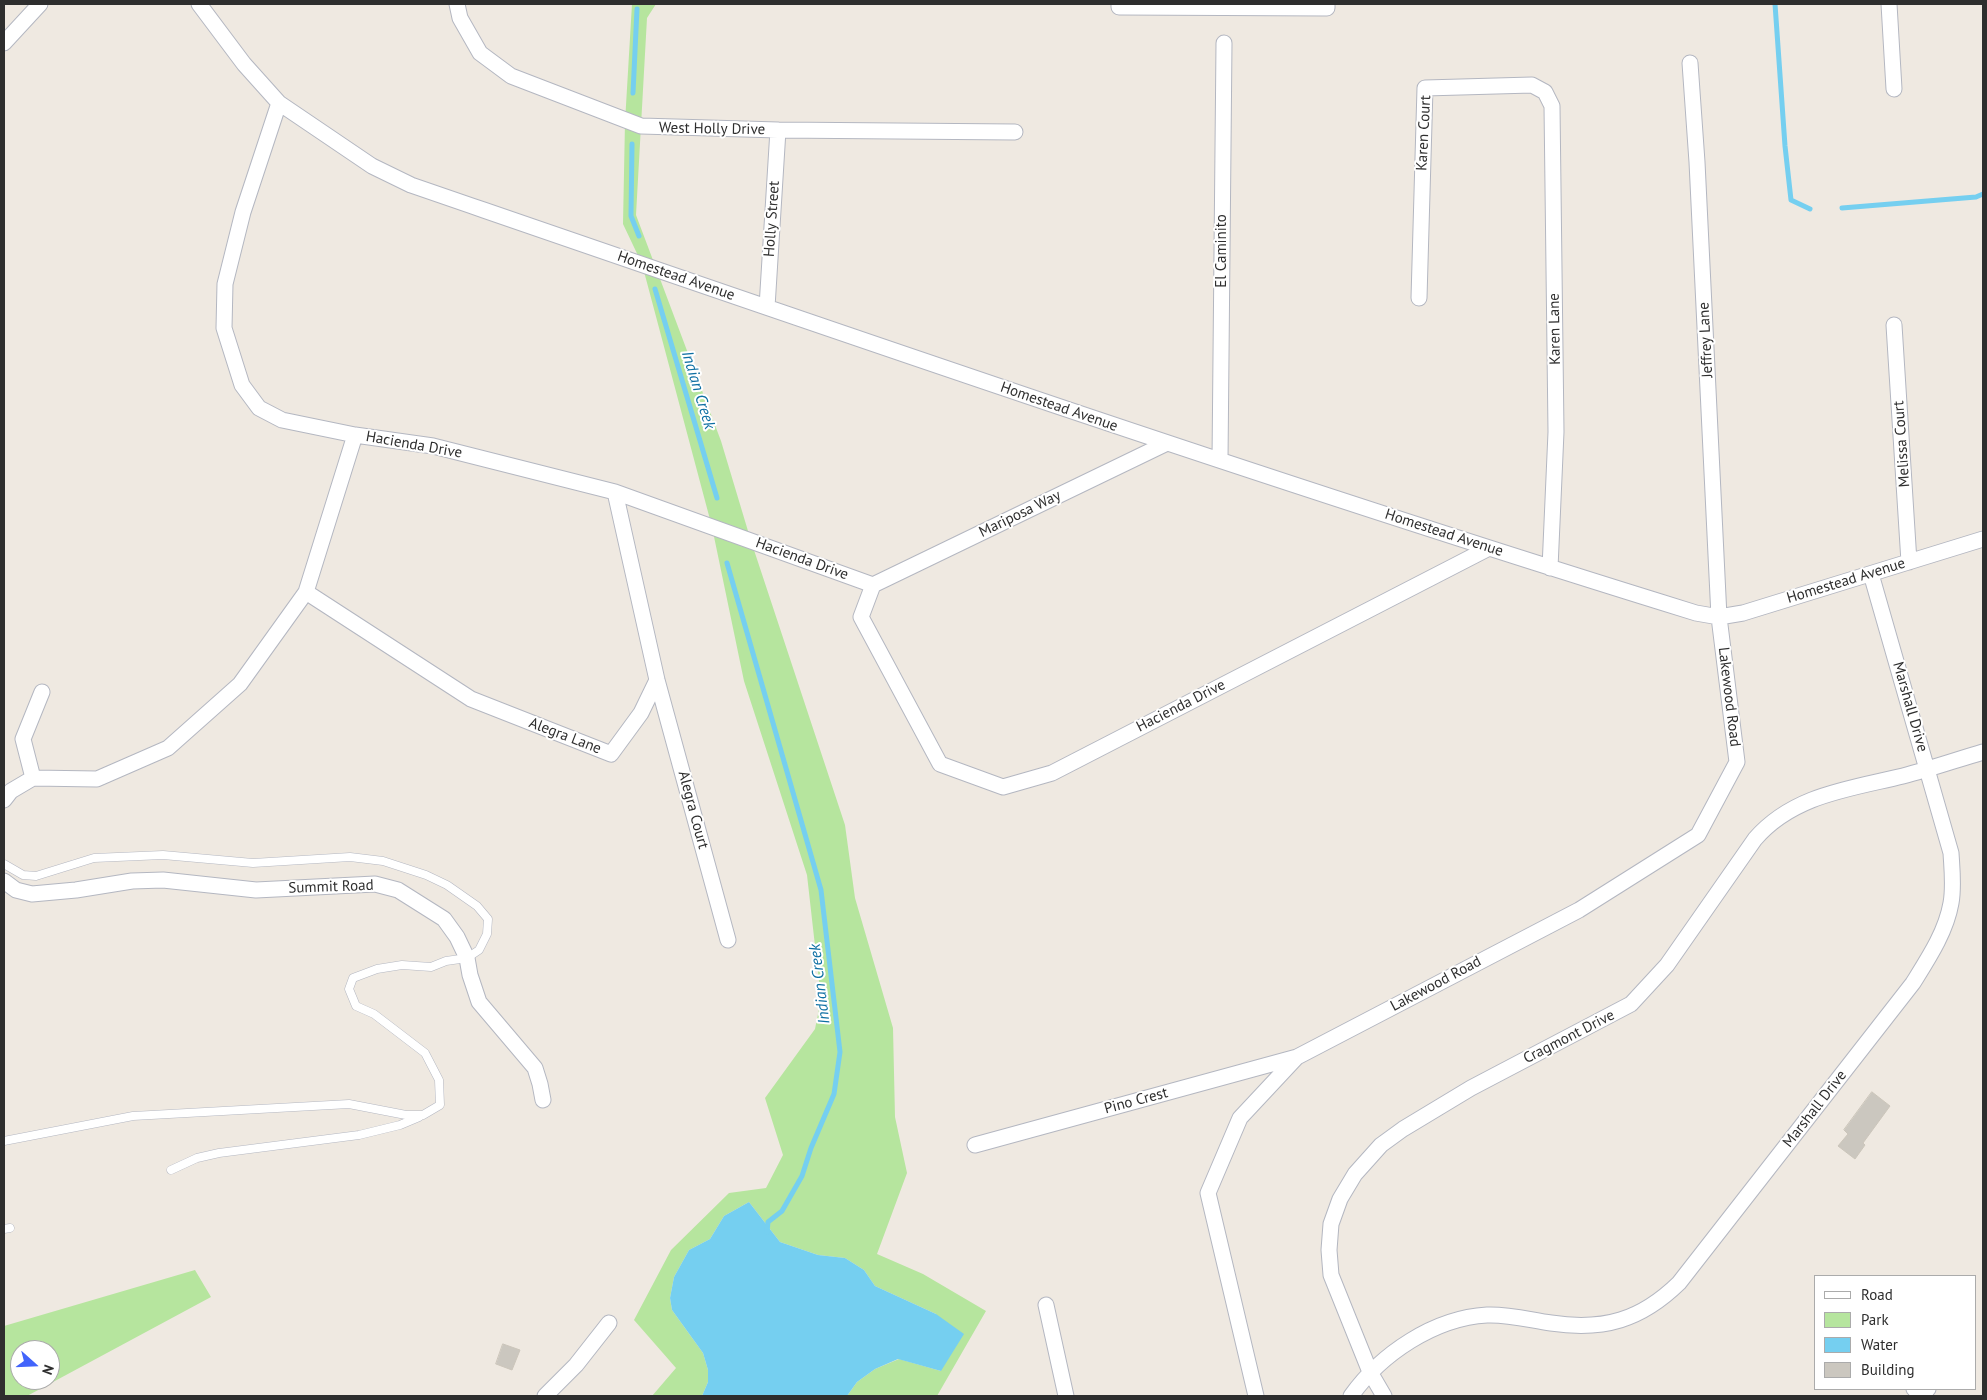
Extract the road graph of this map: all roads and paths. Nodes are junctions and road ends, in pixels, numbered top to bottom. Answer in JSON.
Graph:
{"nodes":[{"id":1,"x":40,"y":4,"type":"edge"},
{"id":2,"x":199,"y":4,"type":"edge"},
{"id":3,"x":457,"y":4,"type":"edge"},
{"id":4,"x":1119,"y":4,"type":"edge"},
{"id":5,"x":1327,"y":4,"type":"edge"},
{"id":6,"x":1889,"y":4,"type":"edge"},
{"id":7,"x":1224,"y":43,"type":"dead end"},
{"id":8,"x":4,"y":44,"type":"edge"},
{"id":9,"x":1690,"y":63,"type":"dead end"},
{"id":10,"x":1894,"y":89,"type":"dead end"},
{"id":11,"x":1545,"y":92,"type":"joint"},
{"id":12,"x":279,"y":103,"type":"junction"},
{"id":13,"x":778,"y":130,"type":"junction"},
{"id":14,"x":1015,"y":132,"type":"dead end"},
{"id":15,"x":1419,"y":298,"type":"dead end"},
{"id":16,"x":767,"y":307,"type":"junction"},
{"id":17,"x":1894,"y":325,"type":"dead end"},
{"id":18,"x":354,"y":435,"type":"junction"},
{"id":19,"x":1167,"y":443,"type":"junction"},
{"id":20,"x":1220,"y":460,"type":"junction"},
{"id":21,"x":615,"y":492,"type":"junction"},
{"id":22,"x":1983,"y":539,"type":"edge"},
{"id":23,"x":1489,"y":548,"type":"junction"},
{"id":24,"x":1910,"y":562,"type":"junction"},
{"id":25,"x":1550,"y":568,"type":"junction"},
{"id":26,"x":1871,"y":574,"type":"junction"},
{"id":27,"x":874,"y":585,"type":"junction"},
{"id":28,"x":306,"y":592,"type":"junction"},
{"id":29,"x":1719,"y":617,"type":"junction"},
{"id":30,"x":657,"y":680,"type":"junction"},
{"id":31,"x":42,"y":692,"type":"dead end"},
{"id":32,"x":1983,"y":752,"type":"edge"},
{"id":33,"x":1928,"y":769,"type":"junction"},
{"id":34,"x":33,"y":778,"type":"junction"},
{"id":35,"x":4,"y":800,"type":"edge"},
{"id":36,"x":4,"y":864,"type":"edge"},
{"id":37,"x":4,"y":881,"type":"edge"},
{"id":38,"x":728,"y":940,"type":"dead end"},
{"id":39,"x":467,"y":958,"type":"junction"},
{"id":40,"x":1297,"y":1057,"type":"junction"},
{"id":41,"x":544,"y":1100,"type":"dead end"},
{"id":42,"x":423,"y":1115,"type":"junction"},
{"id":43,"x":4,"y":1141,"type":"edge"},
{"id":44,"x":975,"y":1145,"type":"dead end"},
{"id":45,"x":171,"y":1170,"type":"dead end"},
{"id":46,"x":1046,"y":1304,"type":"dead end"},
{"id":47,"x":609,"y":1324,"type":"dead end"},
{"id":48,"x":1370,"y":1372,"type":"junction"},
{"id":49,"x":545,"y":1396,"type":"edge"},
{"id":50,"x":1066,"y":1396,"type":"edge"},
{"id":51,"x":1256,"y":1396,"type":"edge"},
{"id":52,"x":1351,"y":1396,"type":"edge"},
{"id":53,"x":1384,"y":1396,"type":"edge"}],
"edges":[{"from":1,"to":8,"type":"street"},
{"from":2,"to":12,"type":"street","name":"Homestead Avenue"},
{"from":3,"to":13,"type":"street","name":"West Holly Drive"},
{"from":4,"to":5,"type":"street"},
{"from":6,"to":10,"type":"street"},
{"from":7,"to":20,"type":"street","name":"El Caminito"},
{"from":9,"to":29,"type":"street","name":"Jeffrey Lane"},
{"from":11,"to":15,"type":"street","name":"Karen Court"},
{"from":11,"to":25,"type":"street","name":"Karen Lane"},
{"from":12,"to":16,"type":"street","name":"Homestead Avenue"},
{"from":12,"to":18,"type":"street","name":"Hacienda Drive"},
{"from":13,"to":14,"type":"street","name":"West Holly Drive"},
{"from":13,"to":16,"type":"street","name":"Holly Street"},
{"from":16,"to":19,"type":"street","name":"Homestead Avenue"},
{"from":17,"to":24,"type":"street","name":"Melissa Court"},
{"from":18,"to":21,"type":"street","name":"Hacienda Drive"},
{"from":18,"to":28,"type":"street"},
{"from":19,"to":20,"type":"street","name":"Homestead Avenue"},
{"from":19,"to":27,"type":"street","name":"Mariposa Way"},
{"from":20,"to":23,"type":"street","name":"Homestead Avenue"},
{"from":21,"to":27,"type":"street","name":"Hacienda Drive"},
{"from":21,"to":30,"type":"street"},
{"from":22,"to":24,"type":"street","name":"Homestead Avenue"},
{"from":23,"to":25,"type":"street","name":"Homestead Avenue"},
{"from":23,"to":27,"type":"street","name":"Hacienda Drive"},
{"from":24,"to":26,"type":"street","name":"Homestead Avenue"},
{"from":25,"to":29,"type":"street","name":"Homestead Avenue"},
{"from":26,"to":29,"type":"street","name":"Homestead Avenue"},
{"from":26,"to":33,"type":"street","name":"Marshall Drive"},
{"from":28,"to":30,"type":"street","name":"Alegra Lane"},
{"from":28,"to":34,"type":"street"},
{"from":29,"to":40,"type":"street","name":"Lakewood Road"},
{"from":30,"to":38,"type":"street","name":"Alegra Court"},
{"from":31,"to":34,"type":"street"},
{"from":32,"to":33,"type":"street","name":"Cragmont Drive"},
{"from":33,"to":48,"type":"street","name":"Cragmont Drive"},
{"from":33,"to":48,"type":"street","name":"Marshall Drive"},
{"from":34,"to":35,"type":"street"},
{"from":36,"to":39,"type":"lane"},
{"from":37,"to":39,"type":"street","name":"Summit Road"},
{"from":39,"to":41,"type":"street","name":"Summit Road"},
{"from":39,"to":42,"type":"lane"},
{"from":40,"to":44,"type":"street","name":"Pino Crest"},
{"from":40,"to":51,"type":"street","name":"Lakewood Road"},
{"from":42,"to":43,"type":"lane"},
{"from":42,"to":45,"type":"lane"},
{"from":46,"to":50,"type":"street"},
{"from":47,"to":49,"type":"street"},
{"from":48,"to":52,"type":"street","name":"Marshall Drive"},
{"from":48,"to":53,"type":"street","name":"Cragmont Drive"}]}
